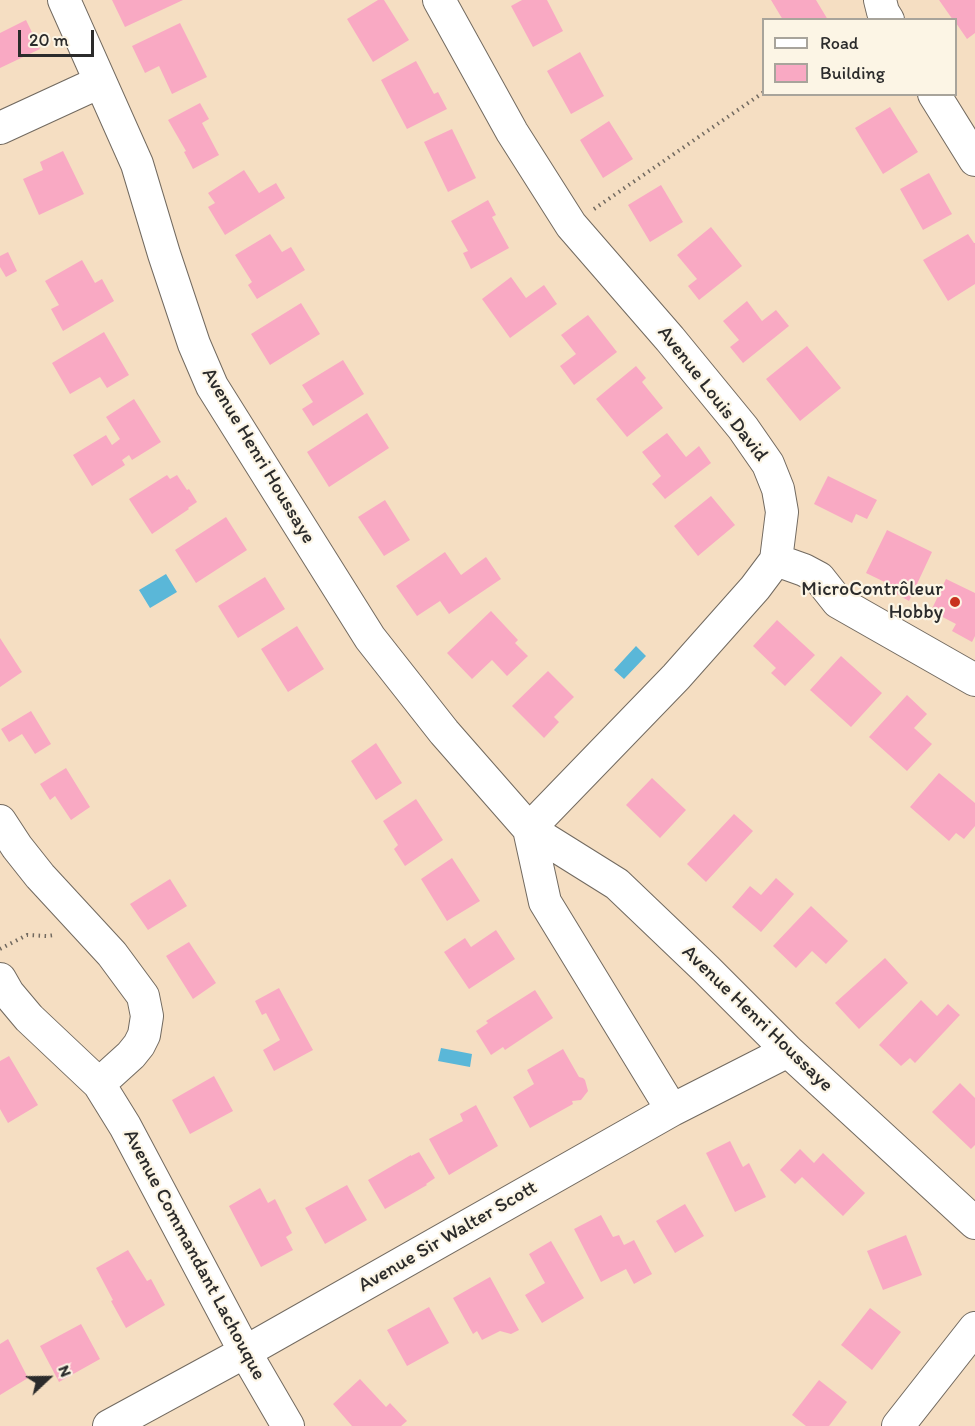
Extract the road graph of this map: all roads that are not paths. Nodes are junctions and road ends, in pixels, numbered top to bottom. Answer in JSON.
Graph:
{"nodes":[{"id":1,"x":64,"y":0,"type":"edge"},
{"id":2,"x":439,"y":0,"type":"edge"},
{"id":3,"x":880,"y":0,"type":"edge"},
{"id":4,"x":887,"y":18,"type":"edge"},
{"id":5,"x":100,"y":82,"type":"junction"},
{"id":6,"x":935,"y":96,"type":"edge"},
{"id":7,"x":0,"y":128,"type":"edge"},
{"id":8,"x":975,"y":160,"type":"edge"},
{"id":9,"x":776,"y":560,"type":"junction"},
{"id":10,"x":975,"y":680,"type":"edge"},
{"id":11,"x":1,"y":823,"type":"edge"},
{"id":12,"x":529,"y":829,"type":"junction"},
{"id":13,"x":0,"y":979,"type":"edge"},
{"id":14,"x":788,"y":1051,"type":"junction"},
{"id":15,"x":99,"y":1084,"type":"junction"},
{"id":16,"x":672,"y":1110,"type":"junction"},
{"id":17,"x":975,"y":1222,"type":"edge"},
{"id":18,"x":975,"y":1328,"type":"edge"},
{"id":19,"x":245,"y":1352,"type":"junction"},
{"id":20,"x":109,"y":1426,"type":"edge"},
{"id":21,"x":288,"y":1426,"type":"edge"},
{"id":22,"x":898,"y":1426,"type":"edge"}],
"edges":[{"from":1,"to":5,"type":"street","name":"Avenue Henri Houssaye"},
{"from":2,"to":9,"type":"street","name":"Avenue Louis David"},
{"from":3,"to":4,"type":"street"},
{"from":5,"to":7,"type":"street"},
{"from":5,"to":12,"type":"street","name":"Avenue Henri Houssaye"},
{"from":6,"to":8,"type":"street"},
{"from":9,"to":10,"type":"street"},
{"from":9,"to":12,"type":"street","name":"Avenue Louis David"},
{"from":11,"to":15,"type":"street"},
{"from":12,"to":14,"type":"street","name":"Avenue Henri Houssaye"},
{"from":12,"to":16,"type":"street","name":"Avenue Henri Houssaye"},
{"from":13,"to":15,"type":"street","name":"Avenue Commandant Lachouque"},
{"from":14,"to":16,"type":"street","name":"Avenue Sir Walter Scott"},
{"from":14,"to":17,"type":"street","name":"Avenue Henri Houssaye"},
{"from":15,"to":19,"type":"street","name":"Avenue Commandant Lachouque"},
{"from":16,"to":19,"type":"street","name":"Avenue Sir Walter Scott"},
{"from":18,"to":22,"type":"street"},
{"from":19,"to":20,"type":"street","name":"Avenue Sir Walter Scott"},
{"from":19,"to":21,"type":"street","name":"Avenue Commandant Lachouque"}]}
